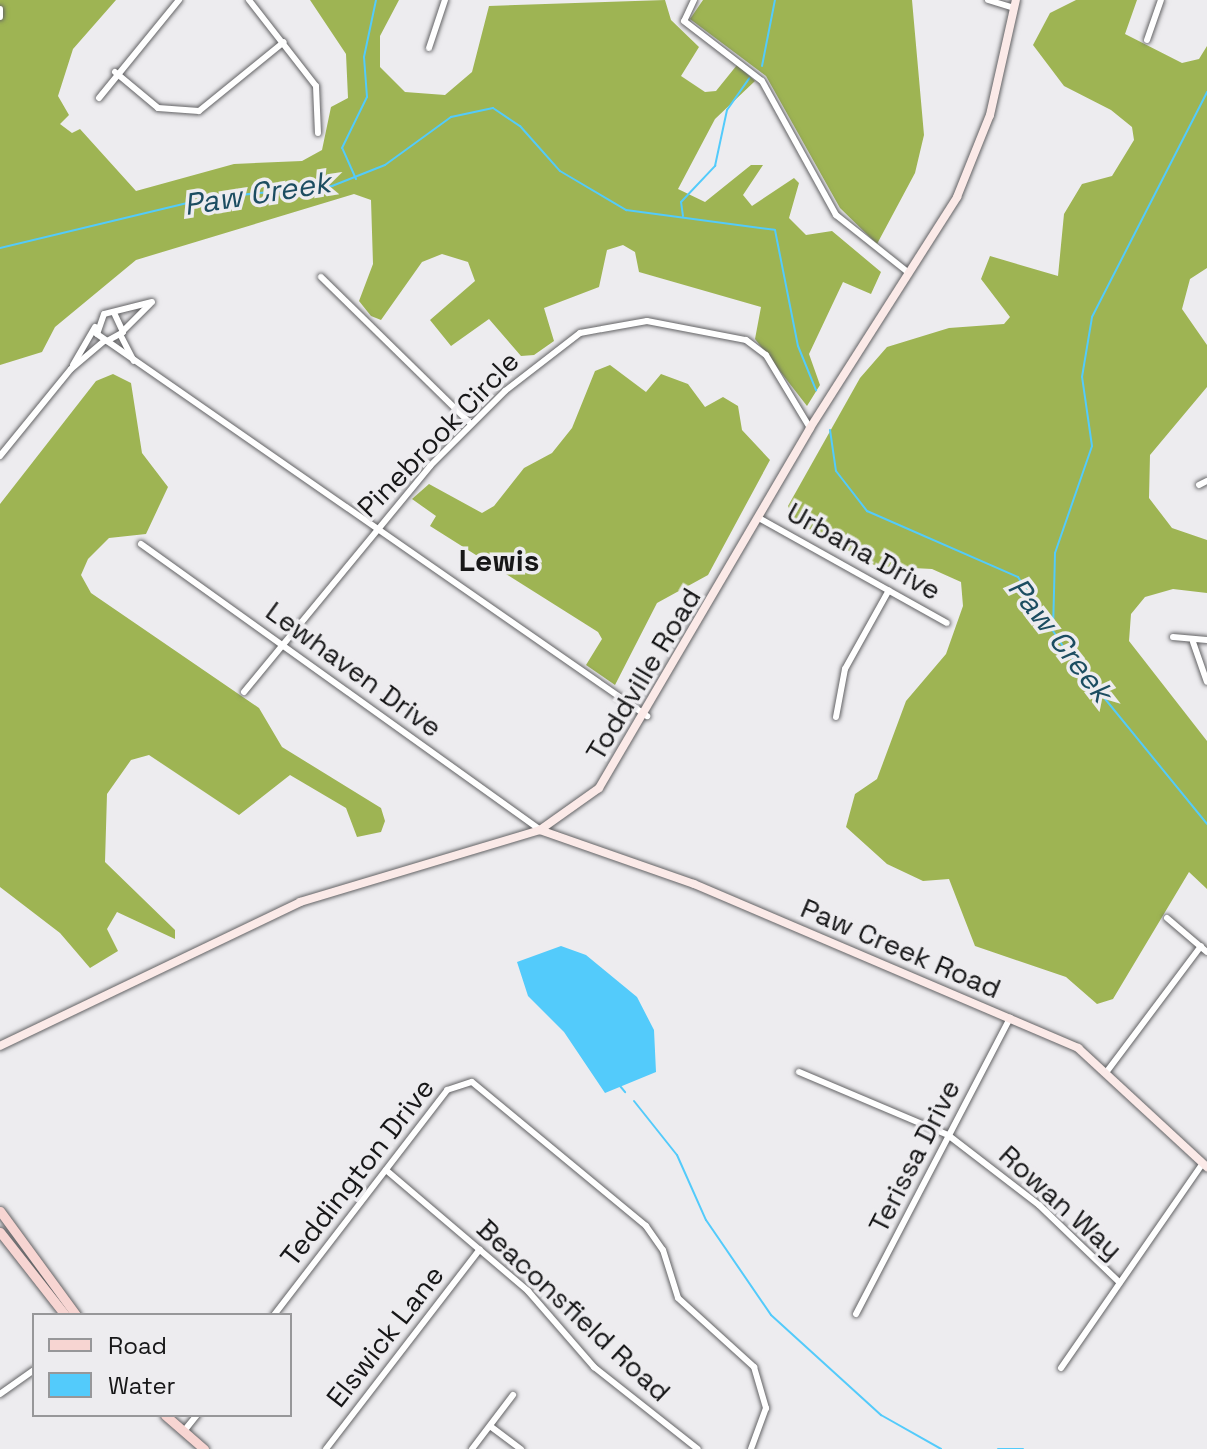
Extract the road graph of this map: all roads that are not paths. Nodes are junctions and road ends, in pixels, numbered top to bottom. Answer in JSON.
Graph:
{"nodes":[{"id":1,"x":179,"y":0,"type":"edge"},
{"id":2,"x":249,"y":0,"type":"edge"},
{"id":3,"x":445,"y":0,"type":"edge"},
{"id":4,"x":694,"y":0,"type":"edge"},
{"id":5,"x":988,"y":0,"type":"edge"},
{"id":6,"x":1161,"y":0,"type":"edge"},
{"id":7,"x":1015,"y":4,"type":"edge"},
{"id":8,"x":0,"y":9,"type":"edge"},
{"id":9,"x":0,"y":17,"type":"edge"},
{"id":10,"x":1147,"y":40,"type":"dead end"},
{"id":11,"x":284,"y":42,"type":"junction"},
{"id":12,"x":429,"y":48,"type":"dead end"},
{"id":13,"x":115,"y":72,"type":"junction"},
{"id":14,"x":99,"y":98,"type":"dead end"},
{"id":15,"x":318,"y":133,"type":"dead end"},
{"id":16,"x":909,"y":273,"type":"junction"},
{"id":17,"x":321,"y":277,"type":"dead end"},
{"id":18,"x":114,"y":313,"type":"junction"},
{"id":19,"x":96,"y":325,"type":"junction"},
{"id":20,"x":122,"y":334,"type":"junction"},
{"id":21,"x":106,"y":341,"type":"junction"},
{"id":22,"x":136,"y":364,"type":"junction"},
{"id":23,"x":71,"y":369,"type":"junction"},
{"id":24,"x":471,"y":424,"type":"junction"},
{"id":25,"x":810,"y":428,"type":"junction"},
{"id":26,"x":0,"y":456,"type":"edge"},
{"id":27,"x":1207,"y":481,"type":"edge"},
{"id":28,"x":1199,"y":485,"type":"dead end"},
{"id":29,"x":759,"y":518,"type":"junction"},
{"id":30,"x":375,"y":529,"type":"junction"},
{"id":31,"x":141,"y":544,"type":"dead end"},
{"id":32,"x":889,"y":590,"type":"junction"},
{"id":33,"x":947,"y":623,"type":"dead end"},
{"id":34,"x":1173,"y":637,"type":"dead end"},
{"id":35,"x":1207,"y":640,"type":"edge"},
{"id":36,"x":1193,"y":642,"type":"junction"},
{"id":37,"x":281,"y":645,"type":"junction"},
{"id":38,"x":1207,"y":682,"type":"edge"},
{"id":39,"x":244,"y":692,"type":"dead end"},
{"id":40,"x":647,"y":716,"type":"junction"},
{"id":41,"x":836,"y":717,"type":"dead end"},
{"id":42,"x":540,"y":830,"type":"junction"},
{"id":43,"x":1167,"y":918,"type":"dead end"},
{"id":44,"x":1201,"y":946,"type":"junction"},
{"id":45,"x":1207,"y":952,"type":"edge"},
{"id":46,"x":1010,"y":1018,"type":"junction"},
{"id":47,"x":0,"y":1046,"type":"edge"},
{"id":48,"x":1108,"y":1070,"type":"junction"},
{"id":49,"x":799,"y":1072,"type":"dead end"},
{"id":50,"x":948,"y":1135,"type":"junction"},
{"id":51,"x":1205,"y":1166,"type":"edge"},
{"id":52,"x":386,"y":1170,"type":"junction"},
{"id":53,"x":0,"y":1211,"type":"edge"},
{"id":54,"x":0,"y":1232,"type":"edge"},
{"id":55,"x":480,"y":1249,"type":"junction"},
{"id":56,"x":1120,"y":1283,"type":"junction"},
{"id":57,"x":63,"y":1313,"type":"edge"},
{"id":58,"x":75,"y":1313,"type":"edge"},
{"id":59,"x":276,"y":1313,"type":"edge"},
{"id":60,"x":856,"y":1314,"type":"dead end"},
{"id":61,"x":1061,"y":1368,"type":"dead end"},
{"id":62,"x":32,"y":1371,"type":"edge"},
{"id":63,"x":0,"y":1394,"type":"edge"},
{"id":64,"x":513,"y":1395,"type":"dead end"},
{"id":65,"x":167,"y":1417,"type":"edge"},
{"id":66,"x":195,"y":1417,"type":"edge"},
{"id":67,"x":490,"y":1426,"type":"junction"},
{"id":68,"x":184,"y":1431,"type":"junction"},
{"id":69,"x":204,"y":1449,"type":"edge"},
{"id":70,"x":326,"y":1449,"type":"edge"},
{"id":71,"x":472,"y":1449,"type":"edge"},
{"id":72,"x":521,"y":1449,"type":"edge"},
{"id":73,"x":698,"y":1449,"type":"edge"},
{"id":74,"x":751,"y":1449,"type":"edge"}],
"edges":[{"from":1,"to":13,"type":"street"},
{"from":2,"to":11,"type":"street"},
{"from":3,"to":12,"type":"street"},
{"from":4,"to":16,"type":"street"},
{"from":5,"to":7,"type":"street"},
{"from":6,"to":10,"type":"street"},
{"from":7,"to":16,"type":"street","name":"Toddville Road"},
{"from":8,"to":9,"type":"street"},
{"from":11,"to":13,"type":"street"},
{"from":11,"to":15,"type":"street"},
{"from":13,"to":14,"type":"street"},
{"from":16,"to":25,"type":"street","name":"Toddville Road"},
{"from":17,"to":24,"type":"street"},
{"from":18,"to":19,"type":"street"},
{"from":18,"to":20,"type":"street"},
{"from":18,"to":20,"type":"street"},
{"from":19,"to":21,"type":"street"},
{"from":19,"to":23,"type":"street"},
{"from":20,"to":21,"type":"street"},
{"from":20,"to":22,"type":"street"},
{"from":21,"to":22,"type":"street"},
{"from":21,"to":23,"type":"street"},
{"from":22,"to":30,"type":"street"},
{"from":23,"to":26,"type":"street"},
{"from":24,"to":25,"type":"street","name":"Pinebrook Circle"},
{"from":24,"to":30,"type":"street","name":"Pinebrook Circle"},
{"from":25,"to":29,"type":"street","name":"Toddville Road"},
{"from":27,"to":28,"type":"street"},
{"from":29,"to":32,"type":"street","name":"Urbana Drive"},
{"from":29,"to":40,"type":"street","name":"Toddville Road"},
{"from":30,"to":37,"type":"street","name":"Pinebrook Circle"},
{"from":30,"to":40,"type":"street"},
{"from":31,"to":37,"type":"street","name":"Lewhaven Drive"},
{"from":32,"to":33,"type":"street","name":"Urbana Drive"},
{"from":32,"to":41,"type":"street"},
{"from":34,"to":36,"type":"street"},
{"from":35,"to":36,"type":"street"},
{"from":36,"to":38,"type":"street"},
{"from":37,"to":39,"type":"street","name":"Pinebrook Circle"},
{"from":37,"to":42,"type":"street","name":"Lewhaven Drive"},
{"from":40,"to":42,"type":"street","name":"Toddville Road"},
{"from":42,"to":46,"type":"street","name":"Paw Creek Road"},
{"from":42,"to":47,"type":"street","name":"Toddville Road"},
{"from":43,"to":44,"type":"street"},
{"from":44,"to":45,"type":"street"},
{"from":44,"to":48,"type":"street"},
{"from":46,"to":48,"type":"street","name":"Paw Creek Road"},
{"from":46,"to":50,"type":"street","name":"Terissa Drive"},
{"from":48,"to":51,"type":"street","name":"Paw Creek Road"},
{"from":49,"to":50,"type":"street","name":"Rowan Way"},
{"from":50,"to":56,"type":"street","name":"Rowan Way"},
{"from":50,"to":60,"type":"street","name":"Terissa Drive"},
{"from":51,"to":56,"type":"street"},
{"from":52,"to":55,"type":"street","name":"Beaconsfield Road"},
{"from":52,"to":59,"type":"street","name":"Teddington Drive"},
{"from":52,"to":74,"type":"street","name":"Teddington Drive"},
{"from":53,"to":58,"type":"main road"},
{"from":54,"to":57,"type":"main road"},
{"from":55,"to":70,"type":"street","name":"Elswick Lane"},
{"from":55,"to":73,"type":"street","name":"Beaconsfield Road"},
{"from":56,"to":61,"type":"street"},
{"from":62,"to":63,"type":"street"},
{"from":64,"to":67,"type":"street"},
{"from":65,"to":68,"type":"main road"},
{"from":66,"to":68,"type":"street"},
{"from":67,"to":71,"type":"street"},
{"from":67,"to":72,"type":"street"},
{"from":68,"to":69,"type":"main road"}]}
